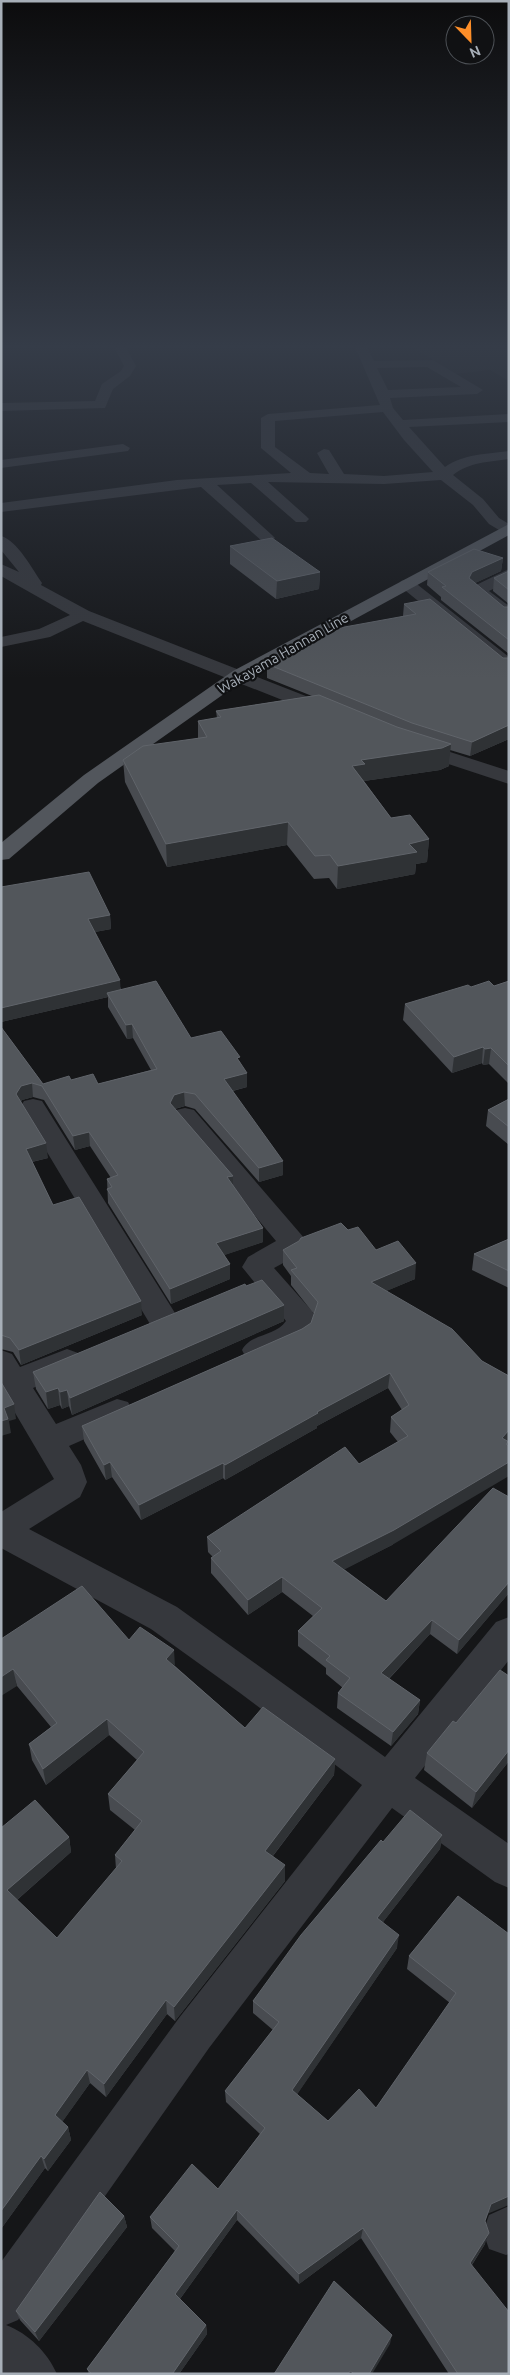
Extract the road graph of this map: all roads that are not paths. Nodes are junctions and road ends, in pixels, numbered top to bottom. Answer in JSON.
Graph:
{"nodes":[{"id":1,"x":48,"y":458,"type":"edge"},
{"id":2,"x":280,"y":458,"type":"edge"},
{"id":3,"x":327,"y":458,"type":"edge"},
{"id":4,"x":429,"y":458,"type":"edge"},
{"id":5,"x":488,"y":458,"type":"edge"},
{"id":6,"x":1,"y":464,"type":"edge"},
{"id":7,"x":444,"y":475,"type":"junction"},
{"id":8,"x":306,"y":478,"type":"junction"},
{"id":9,"x":339,"y":478,"type":"junction"},
{"id":10,"x":255,"y":479,"type":"junction"},
{"id":11,"x":205,"y":482,"type":"junction"},
{"id":12,"x":1,"y":508,"type":"edge"},
{"id":13,"x":301,"y":519,"type":"dead end"},
{"id":14,"x":508,"y":530,"type":"edge"},
{"id":15,"x":267,"y":538,"type":"edge"},
{"id":16,"x":1,"y":541,"type":"edge"},
{"id":17,"x":1,"y":569,"type":"edge"},
{"id":18,"x":509,"y":574,"type":"edge"},
{"id":19,"x":407,"y":584,"type":"junction"},
{"id":20,"x":37,"y":588,"type":"junction"},
{"id":21,"x":509,"y":614,"type":"edge"},
{"id":22,"x":83,"y":615,"type":"junction"},
{"id":23,"x":1,"y":642,"type":"edge"},
{"id":24,"x":509,"y":666,"type":"edge"},
{"id":25,"x":239,"y":676,"type":"junction"},
{"id":26,"x":348,"y":720,"type":"edge"},
{"id":27,"x":394,"y":739,"type":"edge"},
{"id":28,"x":509,"y":778,"type":"edge"},
{"id":29,"x":1,"y":854,"type":"edge"},
{"id":30,"x":33,"y":1108,"type":"dead end"},
{"id":31,"x":185,"y":1116,"type":"dead end"},
{"id":32,"x":265,"y":1278,"type":"junction"},
{"id":33,"x":237,"y":1290,"type":"edge"},
{"id":34,"x":191,"y":1309,"type":"edge"},
{"id":35,"x":93,"y":1350,"type":"edge"},
{"id":36,"x":236,"y":1358,"type":"edge"},
{"id":37,"x":8,"y":1373,"type":"edge"},
{"id":38,"x":138,"y":1402,"type":"edge"},
{"id":39,"x":49,"y":1441,"type":"junction"},
{"id":40,"x":1,"y":1531,"type":"edge"},
{"id":41,"x":509,"y":1632,"type":"edge"},
{"id":42,"x":388,"y":1782,"type":"junction"},
{"id":43,"x":509,"y":1868,"type":"edge"},
{"id":44,"x":1,"y":2303,"type":"edge"},
{"id":45,"x":1,"y":2347,"type":"edge"},
{"id":46,"x":32,"y":2374,"type":"edge"}],
"edges":[{"from":1,"to":6,"type":"street"},
{"from":2,"to":8,"type":"street"},
{"from":3,"to":9,"type":"street"},
{"from":4,"to":7,"type":"street"},
{"from":5,"to":7,"type":"street"},
{"from":7,"to":9,"type":"street"},
{"from":7,"to":14,"type":"street"},
{"from":8,"to":9,"type":"street"},
{"from":8,"to":10,"type":"street"},
{"from":10,"to":11,"type":"street"},
{"from":10,"to":13,"type":"street"},
{"from":11,"to":12,"type":"street"},
{"from":11,"to":15,"type":"street"},
{"from":14,"to":19,"type":"main road","name":"Wakayama Hannan Line"},
{"from":16,"to":20,"type":"street"},
{"from":17,"to":20,"type":"street"},
{"from":18,"to":21,"type":"street"},
{"from":19,"to":24,"type":"street"},
{"from":19,"to":25,"type":"main road","name":"Wakayama Hannan Line"},
{"from":20,"to":22,"type":"street"},
{"from":22,"to":23,"type":"street"},
{"from":22,"to":25,"type":"street"},
{"from":25,"to":26,"type":"street"},
{"from":25,"to":29,"type":"main road","name":"Wakayama Hannan Line"},
{"from":27,"to":28,"type":"street"},
{"from":30,"to":34,"type":"street"},
{"from":31,"to":32,"type":"street"},
{"from":32,"to":33,"type":"street"},
{"from":32,"to":36,"type":"street"},
{"from":35,"to":37,"type":"street"},
{"from":37,"to":39,"type":"street"},
{"from":38,"to":39,"type":"street"},
{"from":39,"to":40,"type":"street"},
{"from":40,"to":42,"type":"street"},
{"from":41,"to":42,"type":"street"},
{"from":42,"to":43,"type":"street"},
{"from":42,"to":44,"type":"street"},
{"from":45,"to":46,"type":"street"}]}
